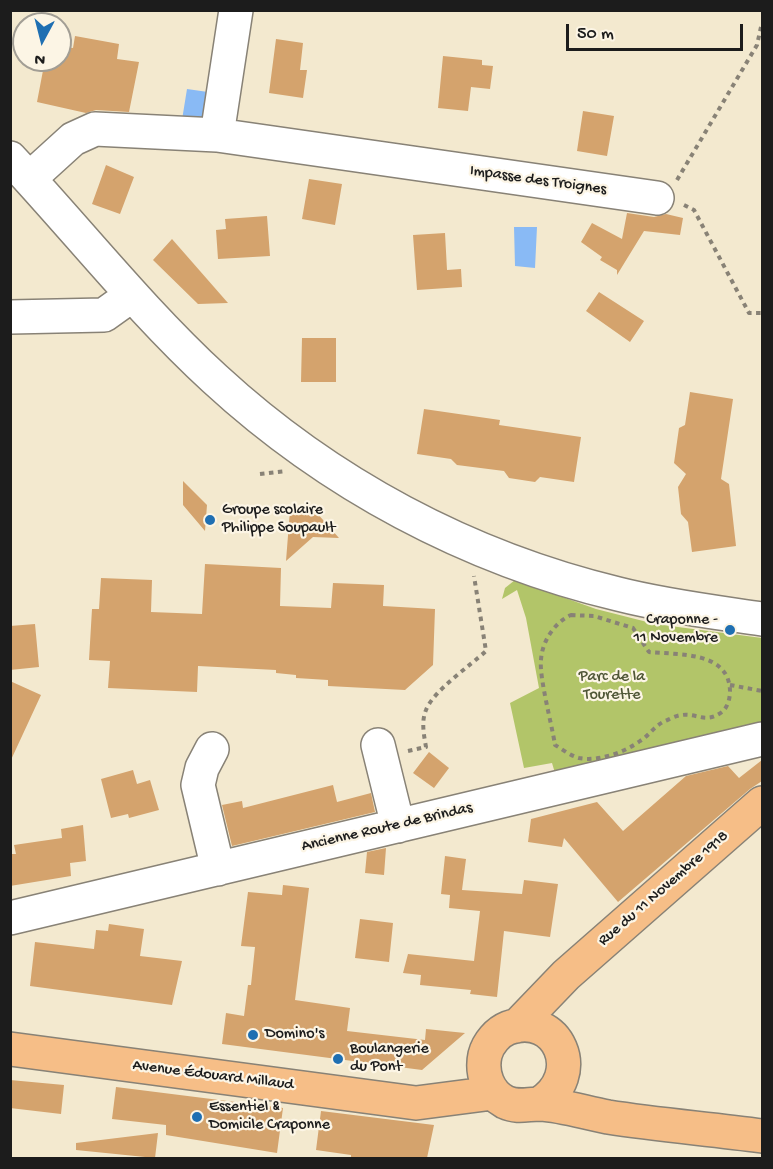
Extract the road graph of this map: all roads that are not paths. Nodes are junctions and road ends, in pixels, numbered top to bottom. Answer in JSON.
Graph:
{"nodes":[{"id":1,"x":236,"y":10,"type":"edge"},
{"id":2,"x":217,"y":135,"type":"junction"},
{"id":3,"x":16,"y":166,"type":"edge"},
{"id":4,"x":661,"y":196,"type":"road end"},
{"id":5,"x":132,"y":295,"type":"junction"},
{"id":6,"x":10,"y":317,"type":"edge"},
{"id":7,"x":762,"y":619,"type":"edge"},
{"id":8,"x":762,"y":739,"type":"edge"},
{"id":9,"x":212,"y":749,"type":"dead end"},
{"id":10,"x":379,"y":751,"type":"road end"},
{"id":11,"x":762,"y":803,"type":"edge"},
{"id":12,"x":398,"y":826,"type":"junction"},
{"id":13,"x":218,"y":868,"type":"junction"},
{"id":14,"x":10,"y":918,"type":"edge"},
{"id":15,"x":566,"y":975,"type":"junction"},
{"id":16,"x":517,"y":1026,"type":"junction"},
{"id":17,"x":554,"y":1038,"type":"junction"},
{"id":18,"x":10,"y":1049,"type":"edge"},
{"id":19,"x":485,"y":1053,"type":"junction"},
{"id":20,"x":564,"y":1076,"type":"junction"},
{"id":21,"x":493,"y":1093,"type":"junction"},
{"id":22,"x":416,"y":1102,"type":"junction"},
{"id":23,"x":539,"y":1104,"type":"junction"},
{"id":24,"x":609,"y":1117,"type":"junction"},
{"id":25,"x":762,"y":1136,"type":"edge"}],
"edges":[{"from":1,"to":2,"type":"street"},
{"from":2,"to":3,"type":"street","name":"Impasse des Troignes"},
{"from":2,"to":4,"type":"street","name":"Impasse des Troignes"},
{"from":3,"to":5,"type":"street"},
{"from":5,"to":6,"type":"street"},
{"from":5,"to":7,"type":"street"},
{"from":8,"to":12,"type":"street","name":"Ancienne Route de Brindas"},
{"from":9,"to":13,"type":"street"},
{"from":10,"to":12,"type":"street"},
{"from":11,"to":15,"type":"main road","name":"Rue du 11 Novembre 1918"},
{"from":12,"to":13,"type":"street","name":"Ancienne Route de Brindas"},
{"from":13,"to":14,"type":"street","name":"Ancienne Route de Brindas"},
{"from":15,"to":16,"type":"main road","name":"Rue du 11 Novembre 1918"},
{"from":15,"to":17,"type":"main road"},
{"from":16,"to":17,"type":"main road"},
{"from":16,"to":19,"type":"main road"},
{"from":17,"to":20,"type":"main road"},
{"from":18,"to":22,"type":"main road","name":"Avenue Édouard Millaud"},
{"from":19,"to":21,"type":"main road"},
{"from":19,"to":22,"type":"main road"},
{"from":20,"to":23,"type":"main road"},
{"from":20,"to":24,"type":"main road"},
{"from":21,"to":22,"type":"main road","name":"Avenue Édouard Millaud"},
{"from":21,"to":23,"type":"main road"},
{"from":23,"to":24,"type":"main road"},
{"from":24,"to":25,"type":"main road"}]}
